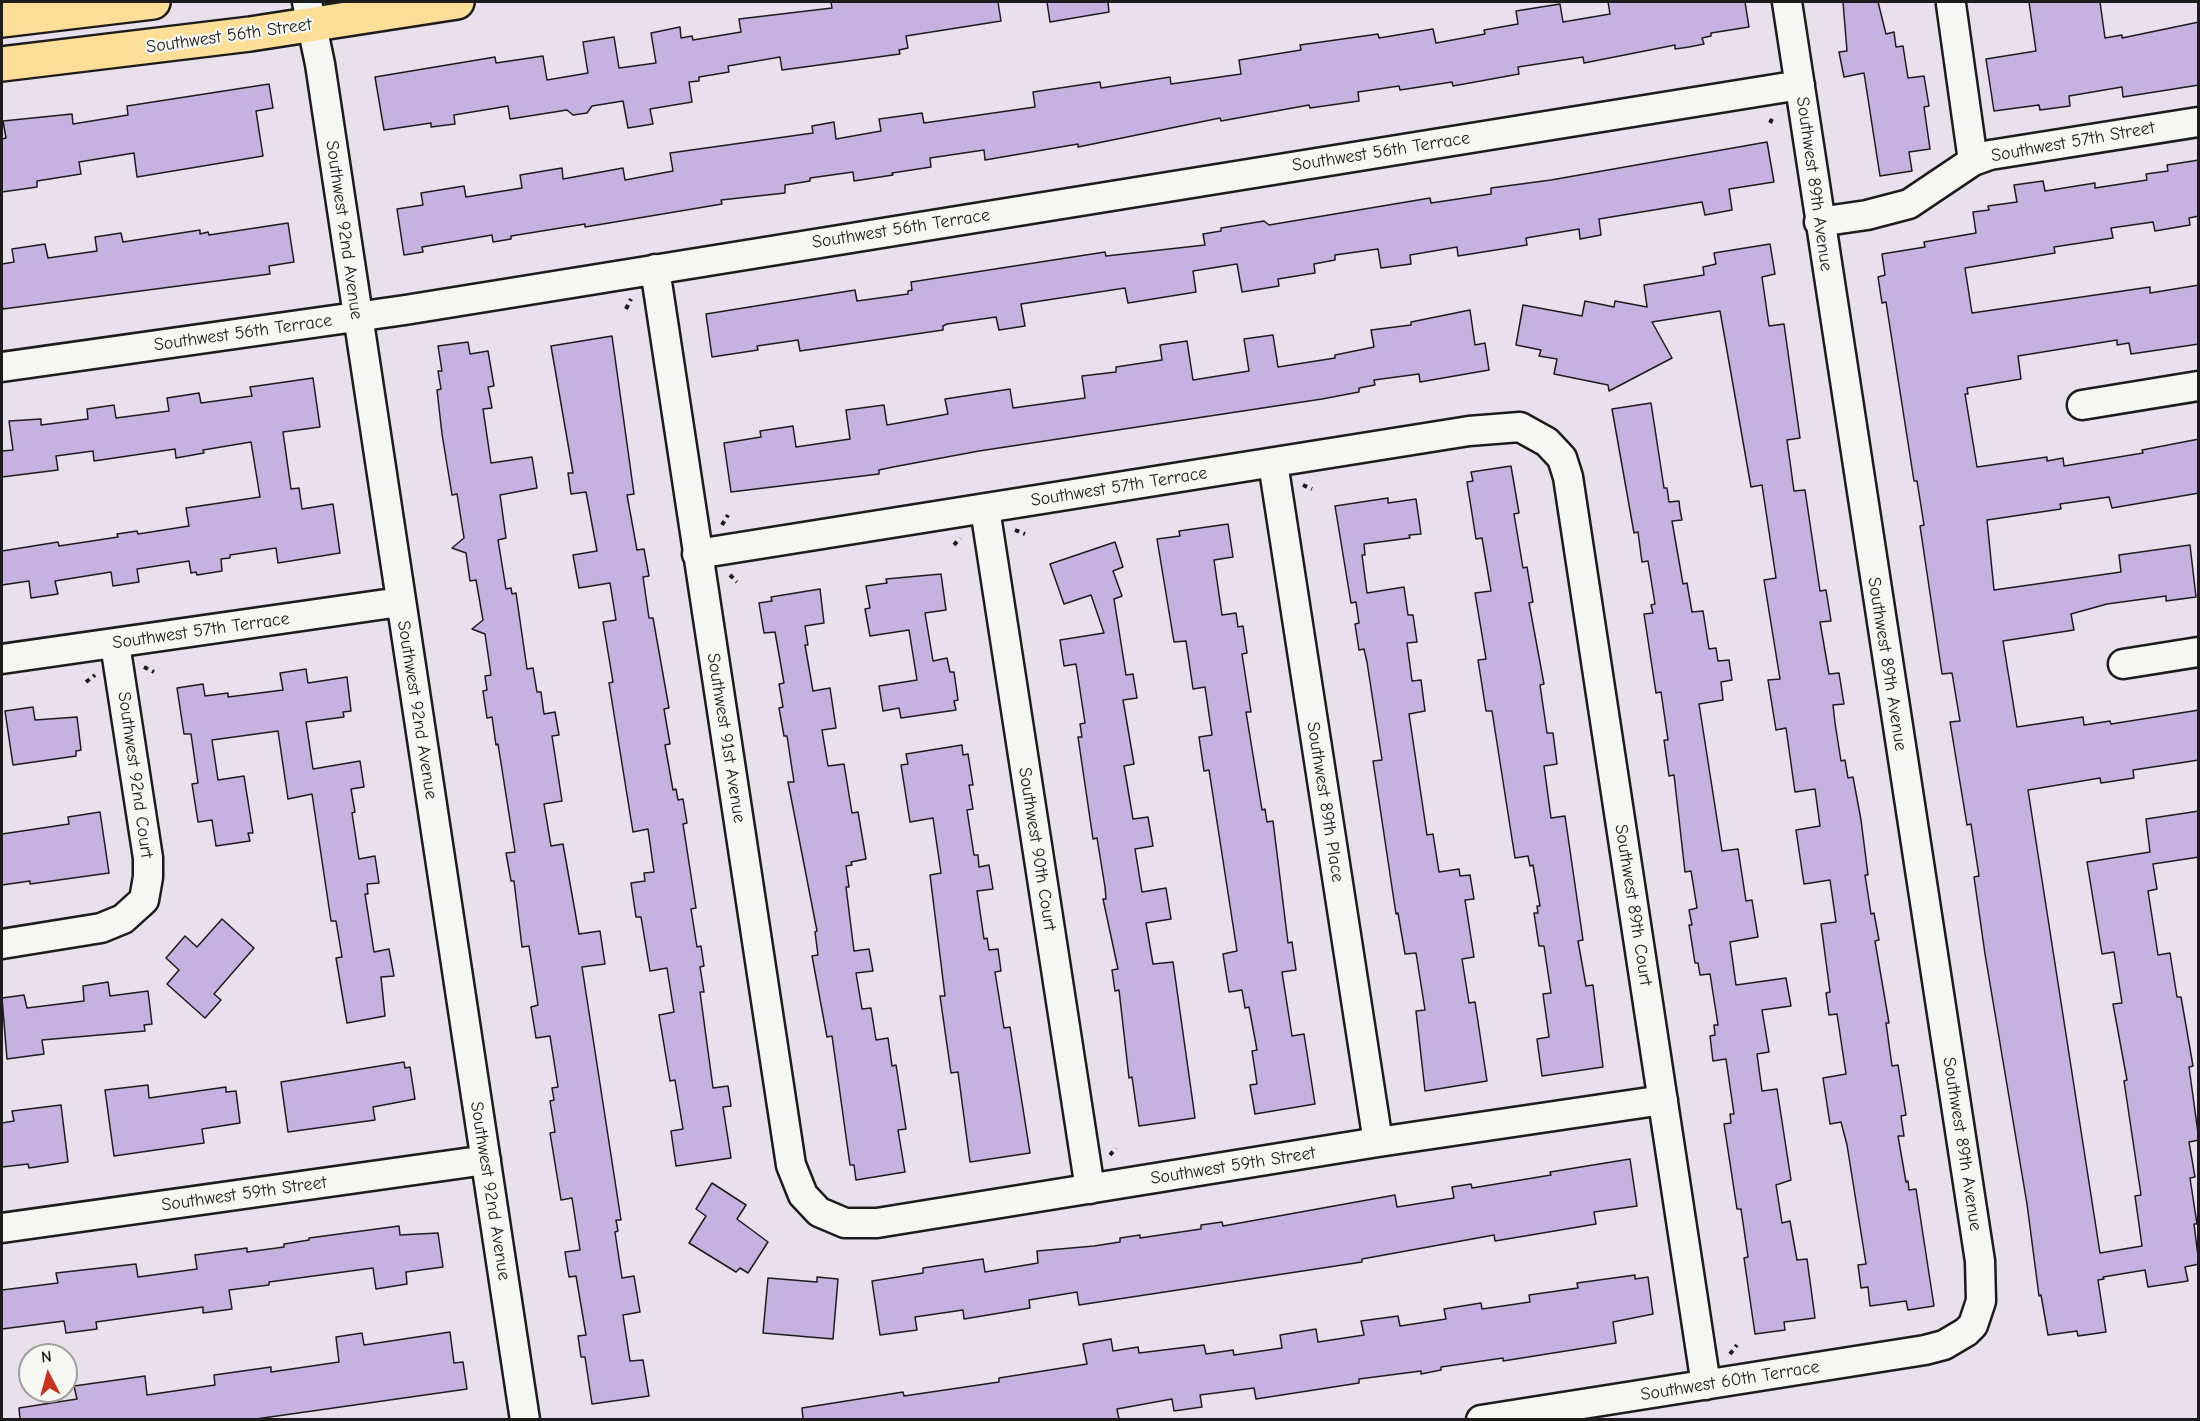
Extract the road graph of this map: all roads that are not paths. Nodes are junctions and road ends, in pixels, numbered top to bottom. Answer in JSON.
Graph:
{"nodes":[{"id":1,"x":153,"y":2,"type":"edge"},
{"id":2,"x":456,"y":2,"type":"edge"},
{"id":3,"x":1787,"y":2,"type":"edge"},
{"id":4,"x":1951,"y":4,"type":"dead end"},
{"id":5,"x":310,"y":13,"type":"edge"},
{"id":6,"x":2,"y":20,"type":"edge"},
{"id":7,"x":2,"y":64,"type":"edge"},
{"id":8,"x":1800,"y":85,"type":"junction"},
{"id":9,"x":2199,"y":122,"type":"edge"},
{"id":10,"x":1973,"y":161,"type":"junction"},
{"id":11,"x":1820,"y":222,"type":"junction"},
{"id":12,"x":655,"y":268,"type":"junction"},
{"id":13,"x":357,"y":317,"type":"junction"},
{"id":14,"x":2,"y":367,"type":"edge"},
{"id":15,"x":2199,"y":386,"type":"edge"},
{"id":16,"x":2082,"y":405,"type":"dead end"},
{"id":17,"x":1539,"y":436,"type":"joint"},
{"id":18,"x":1273,"y":463,"type":"junction"},
{"id":19,"x":985,"y":509,"type":"junction"},
{"id":20,"x":697,"y":554,"type":"junction"},
{"id":21,"x":400,"y":602,"type":"junction"},
{"id":22,"x":115,"y":644,"type":"junction"},
{"id":23,"x":2199,"y":652,"type":"edge"},
{"id":24,"x":2,"y":659,"type":"edge"},
{"id":25,"x":2123,"y":664,"type":"dead end"},
{"id":26,"x":2,"y":944,"type":"edge"},
{"id":27,"x":1663,"y":1100,"type":"junction"},
{"id":28,"x":1378,"y":1142,"type":"junction"},
{"id":29,"x":486,"y":1160,"type":"junction"},
{"id":30,"x":1090,"y":1189,"type":"junction"},
{"id":31,"x":809,"y":1204,"type":"joint"},
{"id":32,"x":2,"y":1228,"type":"edge"},
{"id":33,"x":1973,"y":1325,"type":"joint"},
{"id":34,"x":1706,"y":1385,"type":"junction"},
{"id":35,"x":525,"y":1419,"type":"edge"},
{"id":36,"x":1481,"y":1419,"type":"edge"}],
"edges":[{"from":1,"to":6,"type":"main road"},
{"from":2,"to":5,"type":"main road","name":"Southwest 56th Street"},
{"from":3,"to":8,"type":"street","name":"Southwest 89th Avenue"},
{"from":4,"to":10,"type":"street"},
{"from":5,"to":7,"type":"main road","name":"Southwest 56th Street"},
{"from":5,"to":13,"type":"street","name":"Southwest 92nd Avenue"},
{"from":8,"to":11,"type":"street","name":"Southwest 89th Avenue"},
{"from":8,"to":12,"type":"street","name":"Southwest 56th Terrace"},
{"from":9,"to":10,"type":"street","name":"Southwest 57th Street"},
{"from":10,"to":11,"type":"street","name":"Southwest 57th Street"},
{"from":11,"to":33,"type":"street","name":"Southwest 89th Avenue"},
{"from":12,"to":13,"type":"street","name":"Southwest 56th Terrace"},
{"from":12,"to":20,"type":"street","name":"Southwest 91st Avenue"},
{"from":13,"to":14,"type":"street","name":"Southwest 56th Terrace"},
{"from":13,"to":21,"type":"street","name":"Southwest 92nd Avenue"},
{"from":15,"to":16,"type":"street"},
{"from":17,"to":18,"type":"street","name":"Southwest 57th Terrace"},
{"from":17,"to":27,"type":"street","name":"Southwest 89th Court"},
{"from":18,"to":19,"type":"street","name":"Southwest 57th Terrace"},
{"from":18,"to":28,"type":"street","name":"Southwest 89th Place"},
{"from":19,"to":20,"type":"street","name":"Southwest 57th Terrace"},
{"from":19,"to":30,"type":"street","name":"Southwest 90th Court"},
{"from":20,"to":31,"type":"street","name":"Southwest 91st Avenue"},
{"from":21,"to":22,"type":"street","name":"Southwest 57th Terrace"},
{"from":21,"to":29,"type":"street","name":"Southwest 92nd Avenue"},
{"from":22,"to":24,"type":"street","name":"Southwest 57th Terrace"},
{"from":22,"to":26,"type":"street","name":"Southwest 92nd Court"},
{"from":23,"to":25,"type":"street"},
{"from":27,"to":28,"type":"street","name":"Southwest 59th Street"},
{"from":27,"to":34,"type":"street","name":"Southwest 89th Court"},
{"from":28,"to":30,"type":"street","name":"Southwest 59th Street"},
{"from":29,"to":32,"type":"street","name":"Southwest 59th Street"},
{"from":29,"to":35,"type":"street","name":"Southwest 92nd Avenue"},
{"from":30,"to":31,"type":"street","name":"Southwest 59th Street"},
{"from":33,"to":34,"type":"street","name":"Southwest 60th Terrace"},
{"from":34,"to":36,"type":"street","name":"Southwest 60th Terrace"}]}
